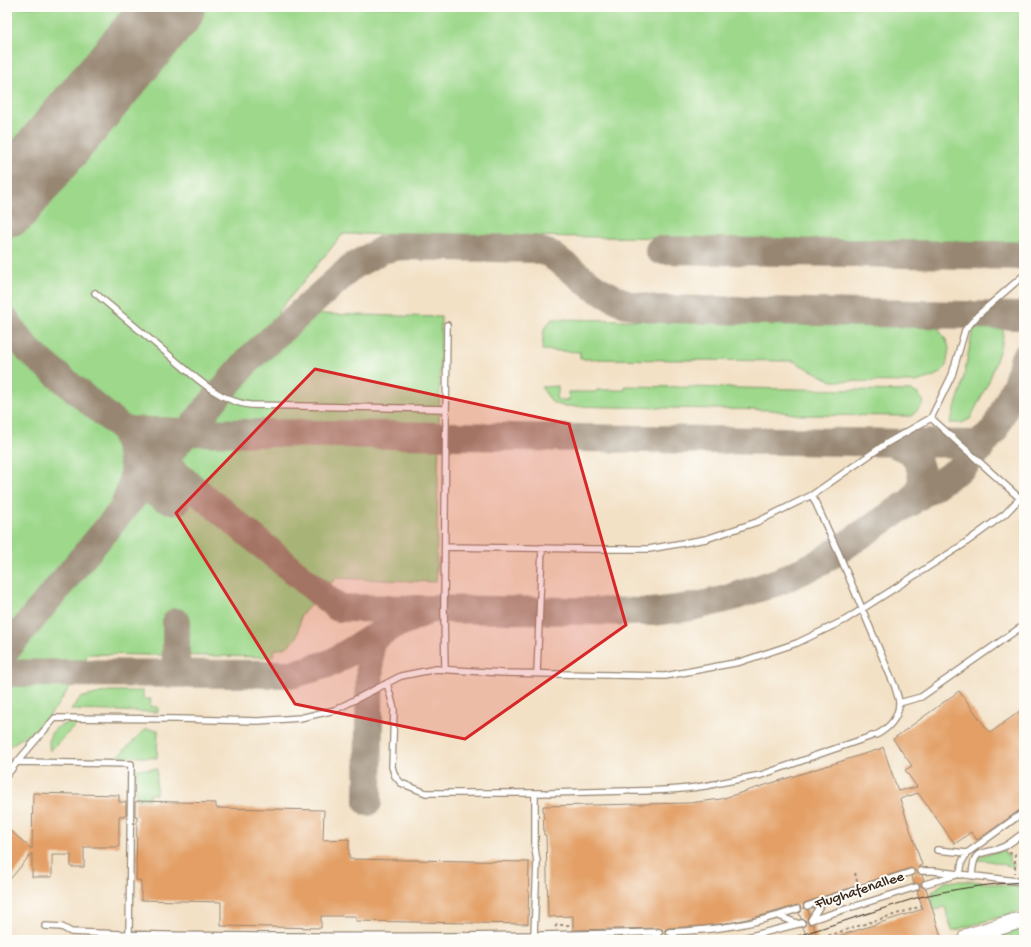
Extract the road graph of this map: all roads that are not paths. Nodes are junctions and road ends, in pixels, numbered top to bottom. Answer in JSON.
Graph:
{"nodes":[{"id":1,"x":1024,"y":275,"type":"edge"},
{"id":2,"x":95,"y":293,"type":"dead end"},
{"id":3,"x":447,"y":325,"type":"dead end"},
{"id":4,"x":446,"y":408,"type":"junction"},
{"id":5,"x":931,"y":418,"type":"junction"},
{"id":6,"x":1024,"y":494,"type":"edge"},
{"id":7,"x":812,"y":495,"type":"junction"},
{"id":8,"x":1022,"y":500,"type":"edge"},
{"id":9,"x":445,"y":547,"type":"junction"},
{"id":10,"x":542,"y":548,"type":"junction"},
{"id":11,"x":862,"y":609,"type":"junction"},
{"id":12,"x":1024,"y":625,"type":"edge"},
{"id":13,"x":445,"y":670,"type":"junction"},
{"id":14,"x":537,"y":673,"type":"junction"},
{"id":15,"x":387,"y":683,"type":"junction"},
{"id":16,"x":899,"y":703,"type":"junction"},
{"id":17,"x":17,"y":762,"type":"junction"},
{"id":18,"x":7,"y":775,"type":"edge"},
{"id":19,"x":534,"y":794,"type":"junction"},
{"id":20,"x":1024,"y":812,"type":"edge"},
{"id":21,"x":1024,"y":833,"type":"edge"},
{"id":22,"x":938,"y":850,"type":"dead end"},
{"id":23,"x":968,"y":853,"type":"junction"},
{"id":24,"x":921,"y":871,"type":"dead end"},
{"id":25,"x":911,"y":872,"type":"dead end"},
{"id":26,"x":959,"y":875,"type":"junction"},
{"id":27,"x":972,"y":876,"type":"junction"},
{"id":28,"x":1024,"y":882,"type":"edge"},
{"id":29,"x":925,"y":884,"type":"dead end"},
{"id":30,"x":916,"y":886,"type":"dead end"},
{"id":31,"x":823,"y":901,"type":"junction"},
{"id":32,"x":807,"y":906,"type":"dead end"},
{"id":33,"x":798,"y":909,"type":"dead end"},
{"id":34,"x":779,"y":916,"type":"junction"},
{"id":35,"x":1024,"y":919,"type":"edge"},
{"id":36,"x":44,"y":926,"type":"dead end"},
{"id":37,"x":129,"y":935,"type":"junction"},
{"id":38,"x":534,"y":935,"type":"junction"},
{"id":39,"x":550,"y":935,"type":"junction"},
{"id":40,"x":154,"y":938,"type":"edge"},
{"id":41,"x":965,"y":938,"type":"edge"},
{"id":42,"x":541,"y":940,"type":"edge"},
{"id":43,"x":652,"y":940,"type":"edge"},
{"id":44,"x":678,"y":940,"type":"edge"},
{"id":45,"x":729,"y":940,"type":"edge"}],
"edges":[{"from":1,"to":5,"type":"lane"},
{"from":2,"to":4,"type":"lane"},
{"from":3,"to":4,"type":"lane"},
{"from":4,"to":9,"type":"lane"},
{"from":5,"to":7,"type":"lane"},
{"from":5,"to":8,"type":"lane"},
{"from":6,"to":8,"type":"lane"},
{"from":7,"to":10,"type":"lane"},
{"from":7,"to":11,"type":"lane"},
{"from":8,"to":11,"type":"lane"},
{"from":9,"to":10,"type":"lane"},
{"from":9,"to":13,"type":"lane"},
{"from":10,"to":14,"type":"lane"},
{"from":11,"to":14,"type":"lane"},
{"from":11,"to":16,"type":"lane"},
{"from":12,"to":16,"type":"lane"},
{"from":13,"to":14,"type":"lane"},
{"from":13,"to":15,"type":"lane"},
{"from":15,"to":17,"type":"lane"},
{"from":15,"to":19,"type":"lane"},
{"from":16,"to":19,"type":"lane"},
{"from":17,"to":18,"type":"lane"},
{"from":17,"to":37,"type":"lane"},
{"from":19,"to":38,"type":"lane"},
{"from":20,"to":23,"type":"lane"},
{"from":21,"to":27,"type":"lane"},
{"from":22,"to":23,"type":"lane"},
{"from":23,"to":26,"type":"lane"},
{"from":24,"to":26,"type":"lane","name":"Flughafenallee"},
{"from":25,"to":31,"type":"lane","name":"Flughafenallee"},
{"from":26,"to":27,"type":"lane","name":"Flughafenallee"},
{"from":26,"to":29,"type":"lane","name":"Flughafenallee"},
{"from":27,"to":28,"type":"lane","name":"Flughafenallee"},
{"from":30,"to":31,"type":"lane","name":"Flughafenallee"},
{"from":31,"to":32,"type":"lane","name":"Flughafenallee"},
{"from":33,"to":34,"type":"lane","name":"Flughafenallee"},
{"from":34,"to":44,"type":"lane","name":"Flughafenallee"},
{"from":34,"to":45,"type":"lane","name":"Flughafenallee"},
{"from":35,"to":41,"type":"main road"},
{"from":36,"to":37,"type":"lane"},
{"from":37,"to":40,"type":"lane"},
{"from":38,"to":39,"type":"lane"},
{"from":38,"to":40,"type":"lane"},
{"from":39,"to":42,"type":"lane"},
{"from":39,"to":43,"type":"lane"}]}
